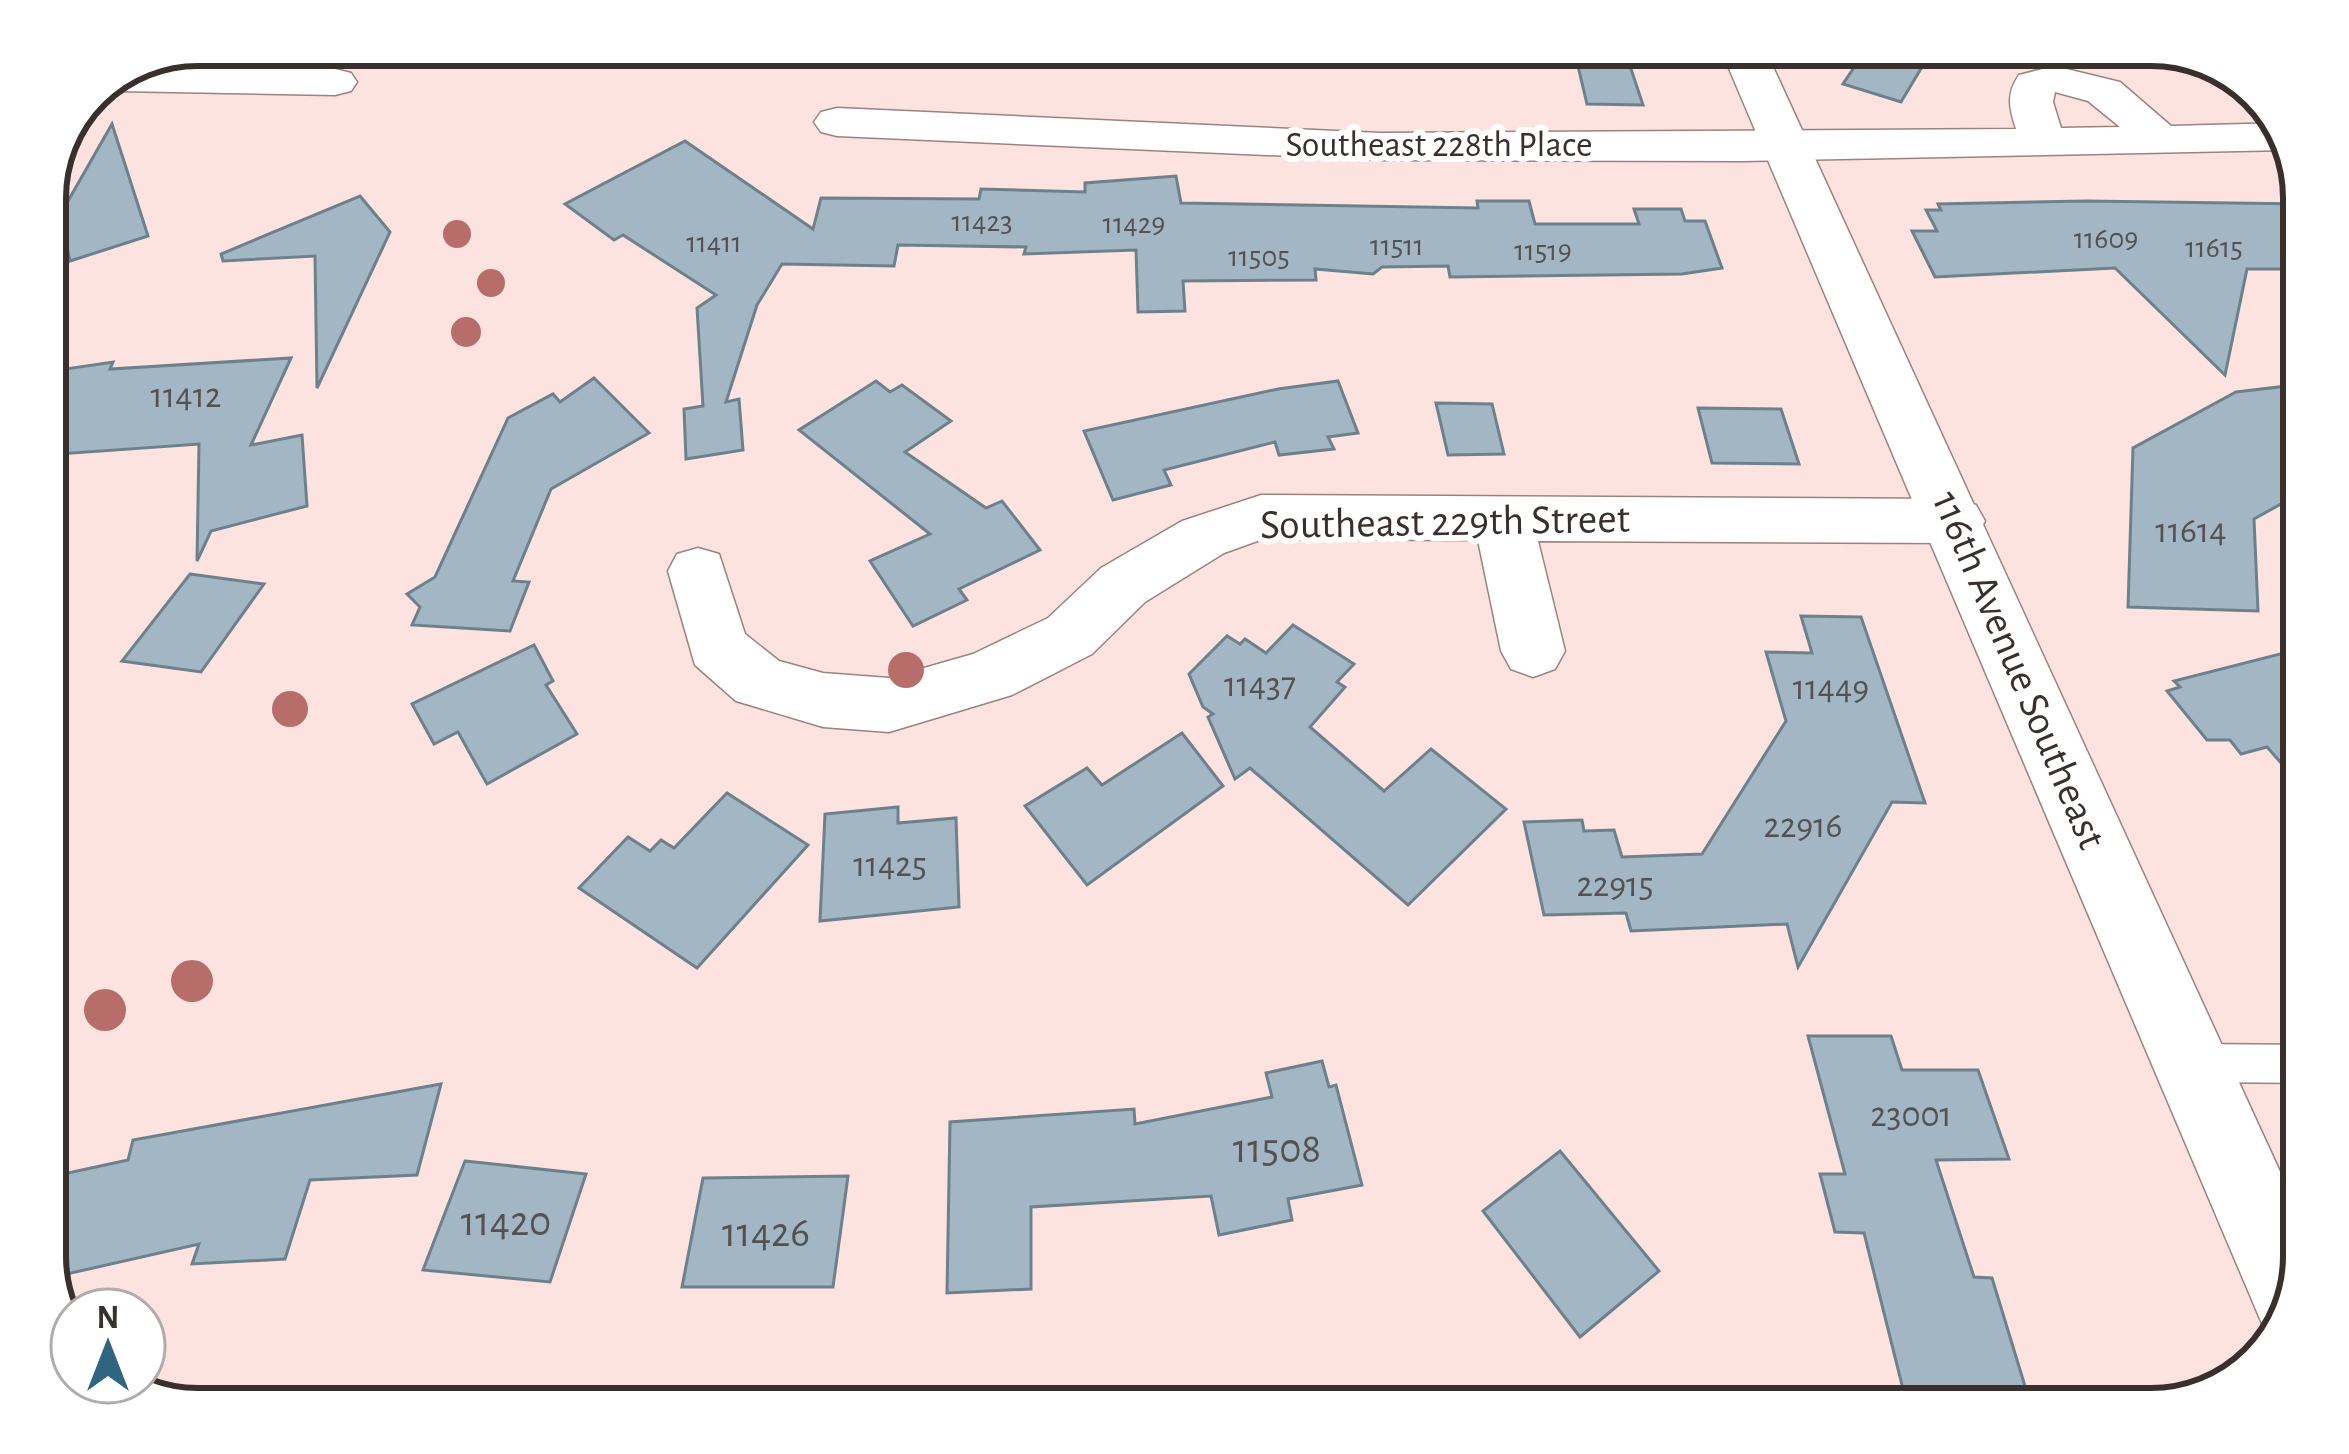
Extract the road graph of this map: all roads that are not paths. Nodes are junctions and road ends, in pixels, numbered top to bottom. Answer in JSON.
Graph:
{"nodes":[{"id":1,"x":1751,"y":66,"type":"edge"},
{"id":2,"x":143,"y":78,"type":"edge"},
{"id":3,"x":335,"y":82,"type":"dead end"},
{"id":4,"x":837,"y":122,"type":"dead end"},
{"id":5,"x":2268,"y":137,"type":"edge"},
{"id":6,"x":2159,"y":140,"type":"junction"},
{"id":7,"x":2043,"y":142,"type":"junction"},
{"id":8,"x":1787,"y":147,"type":"junction"},
{"id":9,"x":1503,"y":520,"type":"junction"},
{"id":10,"x":1955,"y":521,"type":"junction"},
{"id":11,"x":698,"y":571,"type":"dead end"},
{"id":12,"x":1533,"y":651,"type":"dead end"},
{"id":13,"x":2188,"y":1064,"type":"junction"},
{"id":14,"x":2283,"y":1064,"type":"edge"},
{"id":15,"x":2282,"y":1272,"type":"edge"}],
"edges":[{"from":1,"to":8,"type":"street","name":"116th Avenue Southeast"},
{"from":2,"to":3,"type":"street"},
{"from":4,"to":8,"type":"street","name":"Southeast 228th Place"},
{"from":5,"to":6,"type":"street","name":"Southeast 228th Place"},
{"from":6,"to":7,"type":"street","name":"Southeast 228th Place"},
{"from":6,"to":7,"type":"street"},
{"from":7,"to":8,"type":"street","name":"Southeast 228th Place"},
{"from":8,"to":10,"type":"street","name":"116th Avenue Southeast"},
{"from":9,"to":10,"type":"street","name":"Southeast 229th Street"},
{"from":9,"to":11,"type":"street","name":"Southeast 229th Street"},
{"from":9,"to":12,"type":"street"},
{"from":10,"to":13,"type":"street","name":"116th Avenue Southeast"},
{"from":13,"to":14,"type":"lane"},
{"from":13,"to":15,"type":"street","name":"116th Avenue Southeast"}]}
